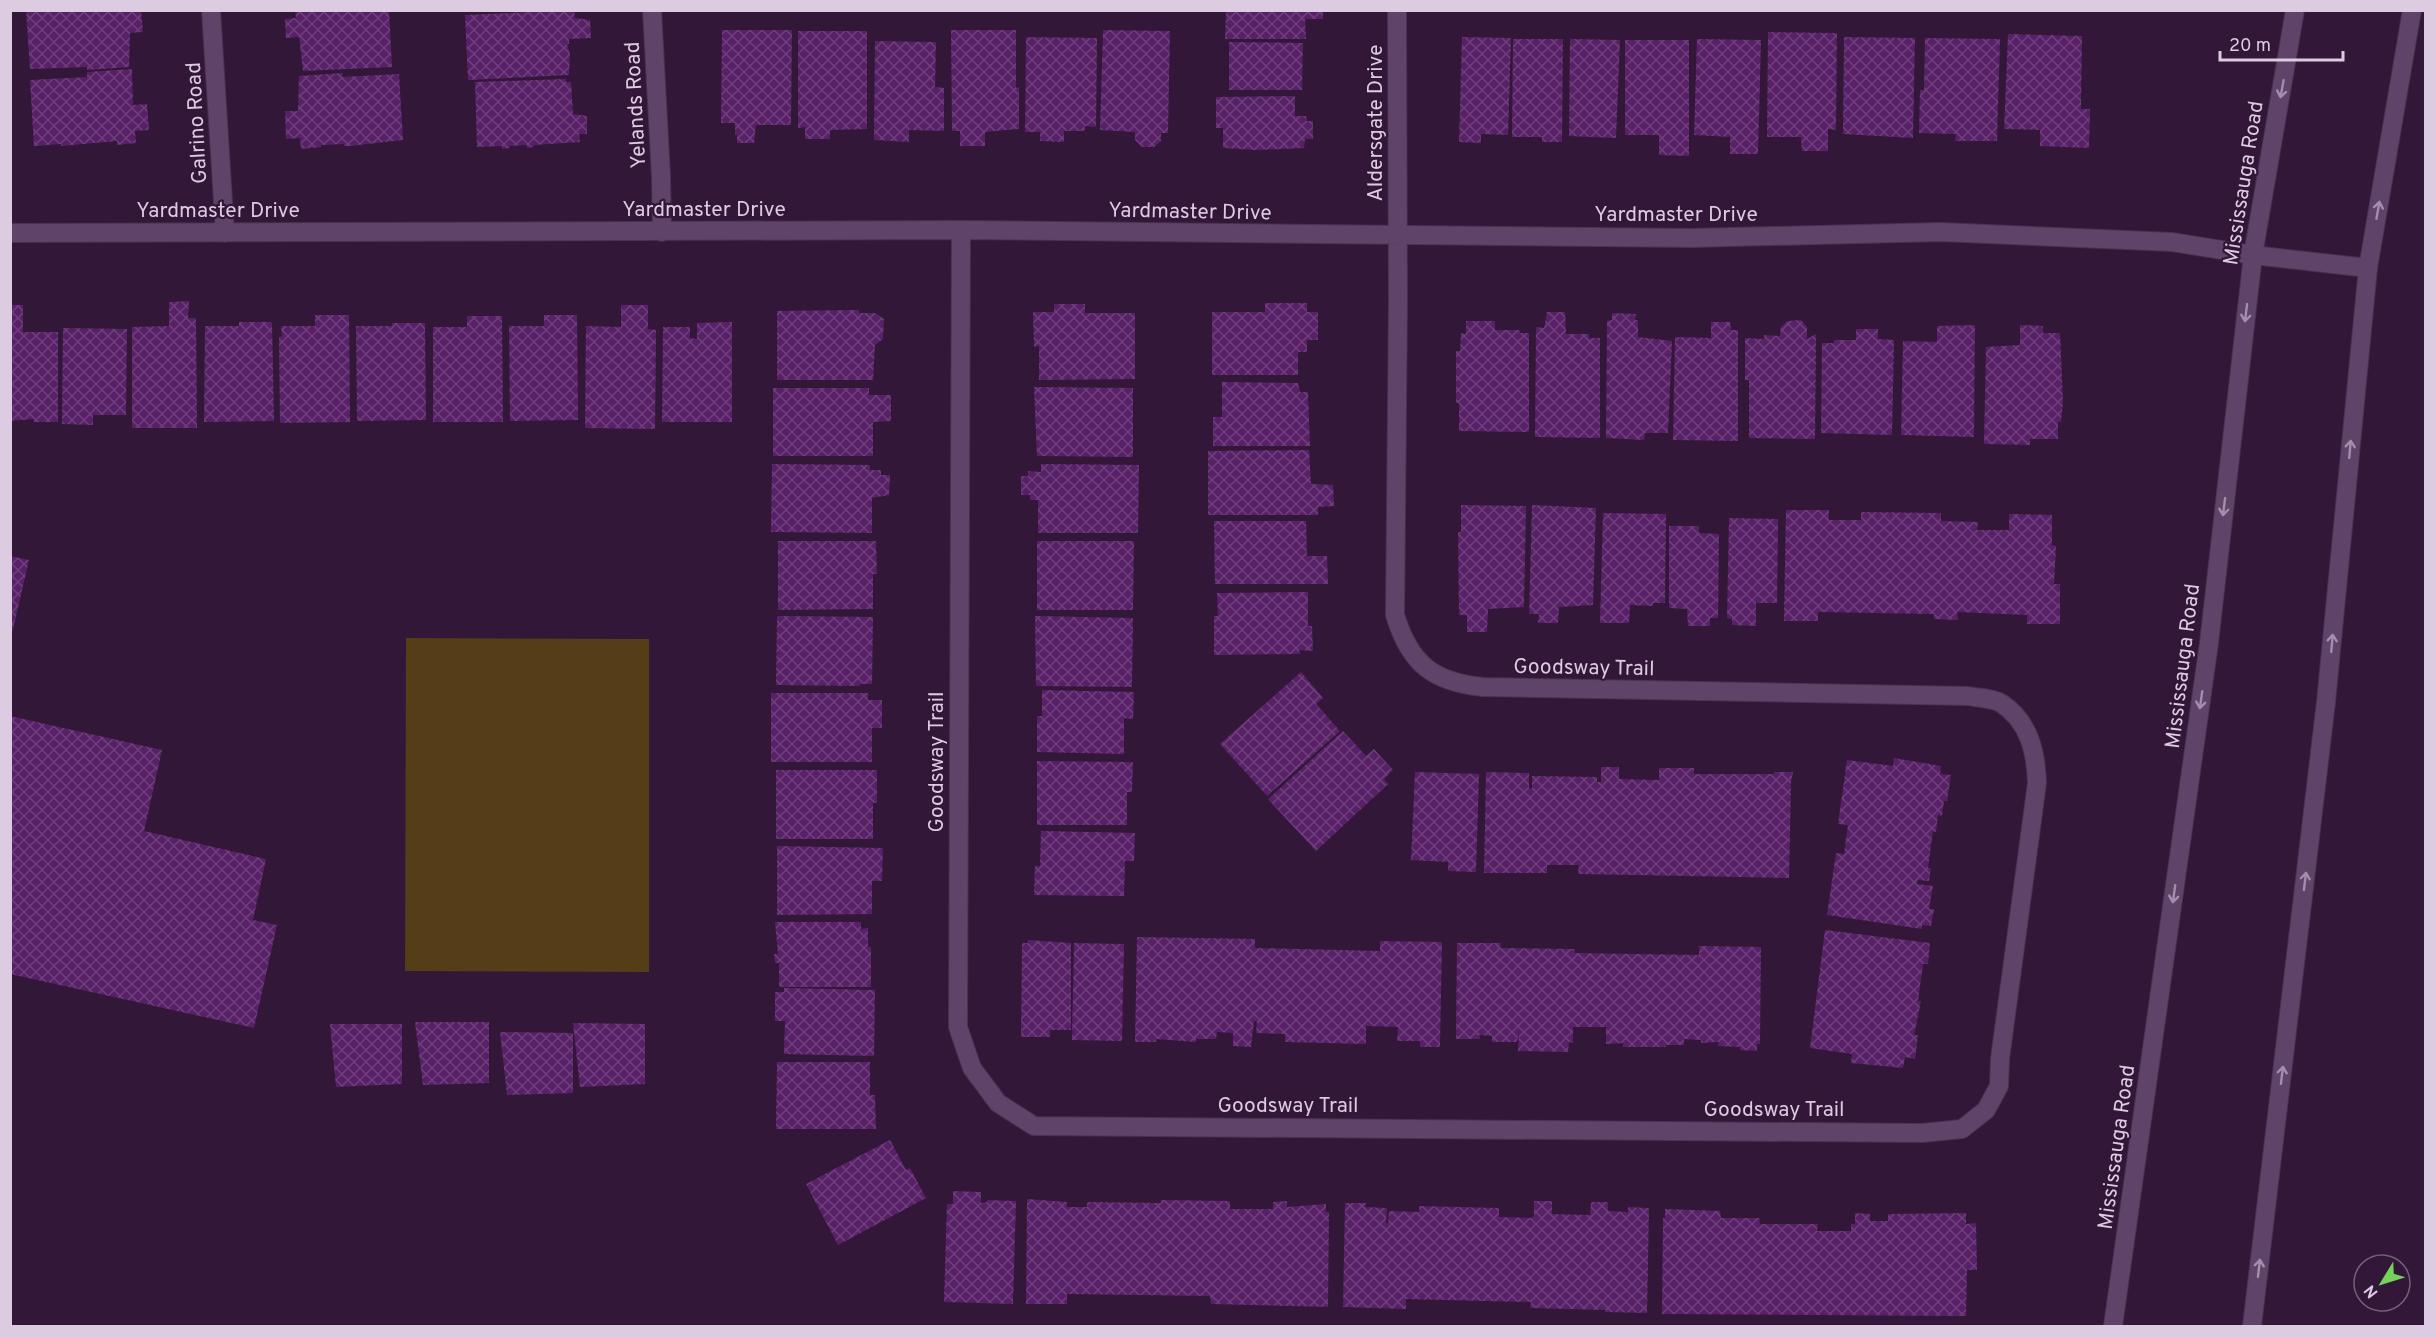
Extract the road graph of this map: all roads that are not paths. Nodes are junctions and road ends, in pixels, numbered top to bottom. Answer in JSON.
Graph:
{"nodes":[{"id":1,"x":212,"y":10,"type":"edge"},
{"id":2,"x":652,"y":10,"type":"edge"},
{"id":3,"x":1397,"y":10,"type":"edge"},
{"id":4,"x":2295,"y":10,"type":"edge"},
{"id":5,"x":2412,"y":10,"type":"edge"},
{"id":6,"x":961,"y":230,"type":"junction"},
{"id":7,"x":662,"y":232,"type":"junction"},
{"id":8,"x":10,"y":233,"type":"edge"},
{"id":9,"x":225,"y":233,"type":"junction"},
{"id":10,"x":1398,"y":236,"type":"junction"},
{"id":11,"x":2253,"y":255,"type":"junction"},
{"id":12,"x":2368,"y":268,"type":"junction"},
{"id":13,"x":2113,"y":1326,"type":"edge"},
{"id":14,"x":2252,"y":1326,"type":"edge"}],
"edges":[{"from":1,"to":9,"type":"street","name":"Galrino Road"},
{"from":2,"to":7,"type":"street","name":"Yelands Road"},
{"from":3,"to":10,"type":"street","name":"Aldersgate Drive"},
{"from":4,"to":11,"type":"street","name":"Mississauga Road","one_way":true},
{"from":12,"to":5,"type":"street","one_way":true},
{"from":6,"to":7,"type":"street","name":"Yardmaster Drive"},
{"from":6,"to":10,"type":"street","name":"Yardmaster Drive"},
{"from":6,"to":10,"type":"street","name":"Goodsway Trail"},
{"from":7,"to":9,"type":"street","name":"Yardmaster Drive"},
{"from":8,"to":9,"type":"street","name":"Yardmaster Drive"},
{"from":10,"to":11,"type":"street","name":"Yardmaster Drive"},
{"from":11,"to":12,"type":"street","name":"Yardmaster Drive"},
{"from":11,"to":13,"type":"street","name":"Mississauga Road","one_way":true},
{"from":14,"to":12,"type":"street","one_way":true}]}
